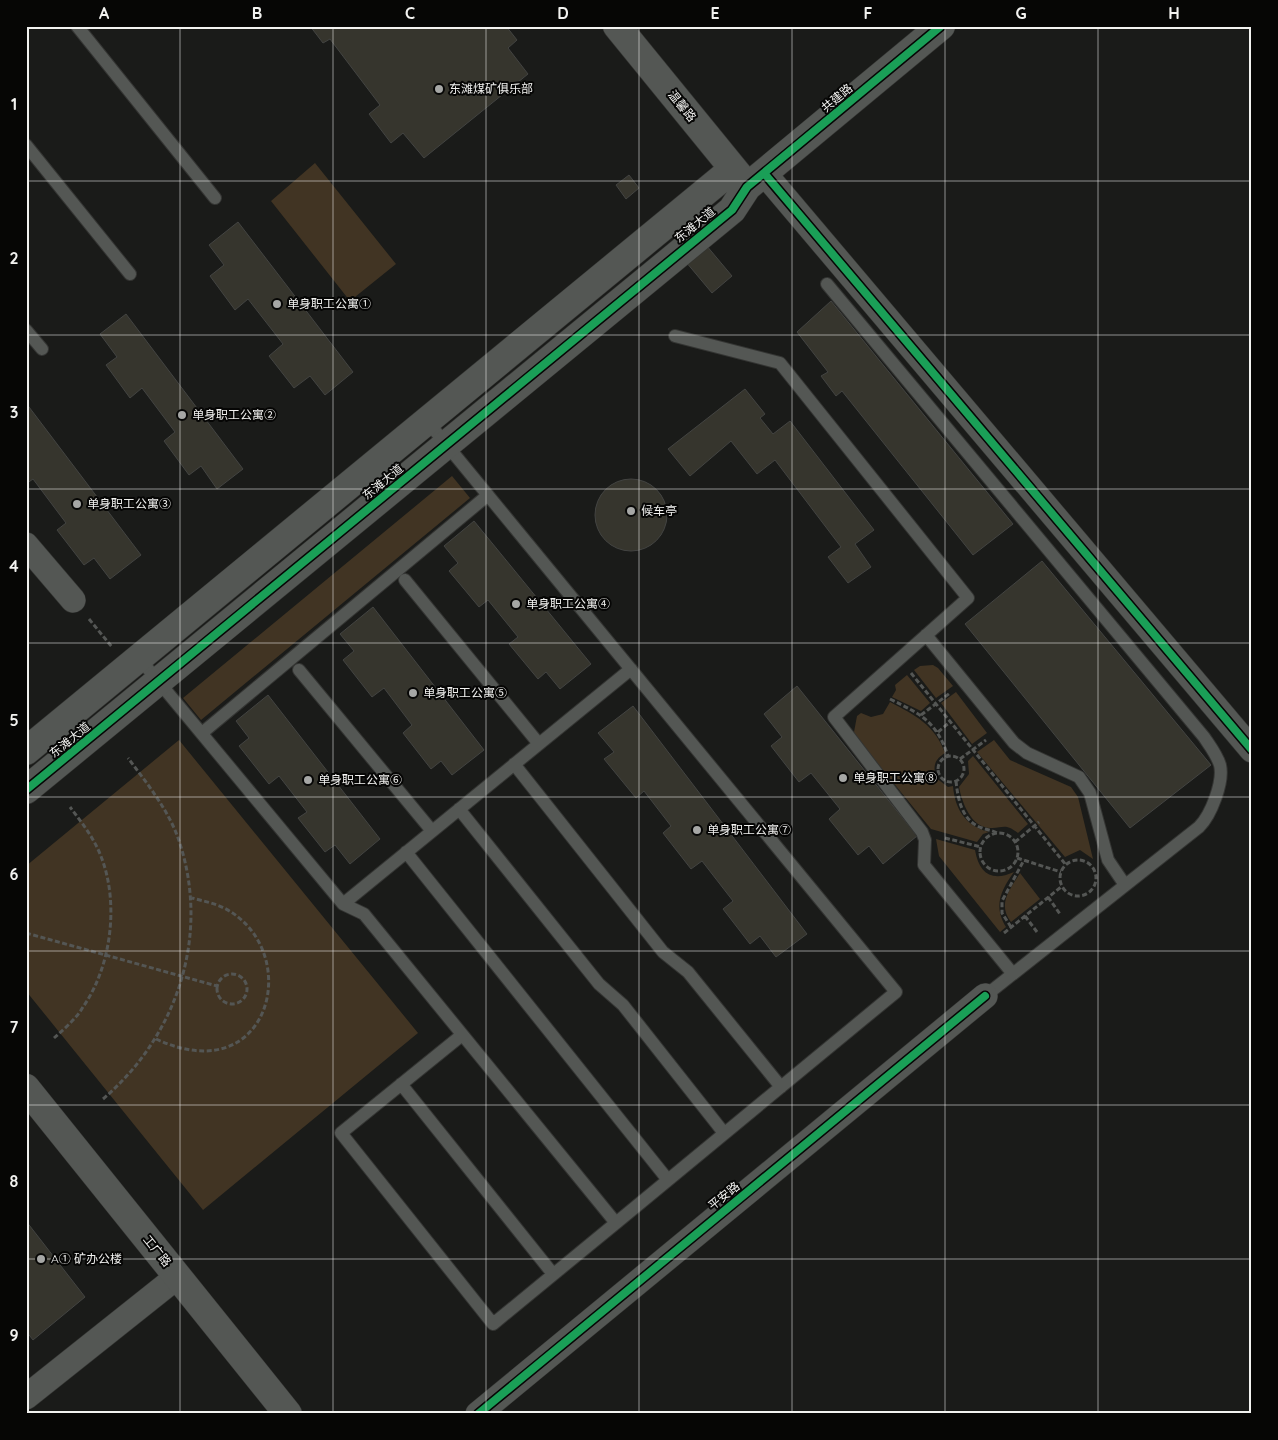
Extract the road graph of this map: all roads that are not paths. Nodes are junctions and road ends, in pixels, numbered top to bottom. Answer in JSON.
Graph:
{"nodes":[{"id":1,"x":77,"y":26,"type":"edge"},
{"id":2,"x":617,"y":26,"type":"edge"},
{"id":3,"x":941,"y":26,"type":"edge"},
{"id":4,"x":26,"y":145,"type":"edge"},
{"id":5,"x":748,"y":176,"type":"junction"},
{"id":6,"x":215,"y":198,"type":"dead end"},
{"id":7,"x":130,"y":274,"type":"dead end"},
{"id":8,"x":827,"y":284,"type":"dead end"},
{"id":9,"x":26,"y":330,"type":"edge"},
{"id":10,"x":675,"y":336,"type":"dead end"},
{"id":11,"x":42,"y":349,"type":"dead end"},
{"id":12,"x":427,"y":421,"type":"junction"},
{"id":13,"x":446,"y":444,"type":"junction"},
{"id":14,"x":488,"y":495,"type":"junction"},
{"id":15,"x":26,"y":545,"type":"edge"},
{"id":16,"x":405,"y":580,"type":"dead end"},
{"id":17,"x":73,"y":600,"type":"road end"},
{"id":18,"x":926,"y":636,"type":"junction"},
{"id":19,"x":134,"y":662,"type":"junction"},
{"id":20,"x":631,"y":669,"type":"junction"},
{"id":21,"x":299,"y":670,"type":"dead end"},
{"id":22,"x":159,"y":681,"type":"junction"},
{"id":23,"x":202,"y":733,"type":"junction"},
{"id":24,"x":539,"y":744,"type":"junction"},
{"id":25,"x":1252,"y":750,"type":"edge"},
{"id":26,"x":26,"y":751,"type":"edge"},
{"id":27,"x":514,"y":764,"type":"junction"},
{"id":28,"x":26,"y":790,"type":"edge"},
{"id":29,"x":459,"y":809,"type":"junction"},
{"id":30,"x":432,"y":831,"type":"junction"},
{"id":31,"x":406,"y":852,"type":"junction"},
{"id":32,"x":1125,"y":885,"type":"junction"},
{"id":33,"x":342,"y":904,"type":"junction"},
{"id":34,"x":1013,"y":974,"type":"junction"},
{"id":35,"x":985,"y":996,"type":"joint"},
{"id":36,"x":462,"y":1034,"type":"junction"},
{"id":37,"x":401,"y":1084,"type":"junction"},
{"id":38,"x":781,"y":1086,"type":"junction"},
{"id":39,"x":26,"y":1088,"type":"edge"},
{"id":40,"x":724,"y":1133,"type":"junction"},
{"id":41,"x":668,"y":1180,"type":"junction"},
{"id":42,"x":616,"y":1222,"type":"junction"},
{"id":43,"x":554,"y":1274,"type":"junction"},
{"id":44,"x":178,"y":1276,"type":"junction"},
{"id":45,"x":26,"y":1396,"type":"edge"},
{"id":46,"x":288,"y":1414,"type":"edge"},
{"id":47,"x":478,"y":1414,"type":"edge"}],
"edges":[{"from":1,"to":6,"type":"lane"},
{"from":2,"to":5,"type":"street","name":"温馨路"},
{"from":3,"to":5,"type":"street","name":"共建路"},
{"from":4,"to":7,"type":"lane"},
{"from":5,"to":12,"type":"street","name":"东滩大道"},
{"from":5,"to":13,"type":"street","name":"东滩大道"},
{"from":5,"to":25,"type":"street"},
{"from":8,"to":32,"type":"lane"},
{"from":9,"to":11,"type":"lane"},
{"from":10,"to":18,"type":"lane"},
{"from":12,"to":13,"type":"lane"},
{"from":12,"to":19,"type":"street","name":"东滩大道"},
{"from":13,"to":14,"type":"lane"},
{"from":13,"to":22,"type":"street","name":"东滩大道"},
{"from":14,"to":20,"type":"lane"},
{"from":14,"to":23,"type":"lane"},
{"from":15,"to":17,"type":"street"},
{"from":16,"to":24,"type":"lane"},
{"from":18,"to":32,"type":"lane"},
{"from":18,"to":34,"type":"lane"},
{"from":19,"to":22,"type":"lane"},
{"from":19,"to":26,"type":"street","name":"东滩大道"},
{"from":20,"to":24,"type":"lane"},
{"from":20,"to":38,"type":"lane"},
{"from":21,"to":30,"type":"lane"},
{"from":22,"to":23,"type":"lane"},
{"from":22,"to":28,"type":"street","name":"东滩大道"},
{"from":23,"to":33,"type":"lane"},
{"from":24,"to":27,"type":"lane"},
{"from":27,"to":29,"type":"lane"},
{"from":27,"to":38,"type":"lane"},
{"from":29,"to":30,"type":"lane"},
{"from":29,"to":40,"type":"lane"},
{"from":30,"to":31,"type":"lane"},
{"from":31,"to":33,"type":"lane"},
{"from":31,"to":41,"type":"lane"},
{"from":32,"to":34,"type":"lane"},
{"from":33,"to":36,"type":"lane"},
{"from":34,"to":35,"type":"lane"},
{"from":35,"to":47,"type":"street","name":"平安路"},
{"from":36,"to":37,"type":"lane"},
{"from":36,"to":42,"type":"lane"},
{"from":37,"to":43,"type":"lane"},
{"from":37,"to":43,"type":"lane"},
{"from":38,"to":40,"type":"lane"},
{"from":39,"to":44,"type":"street","name":"工广路"},
{"from":40,"to":41,"type":"lane"},
{"from":41,"to":42,"type":"lane"},
{"from":42,"to":43,"type":"lane"},
{"from":44,"to":45,"type":"street"},
{"from":44,"to":46,"type":"street","name":"工广路"}]}
